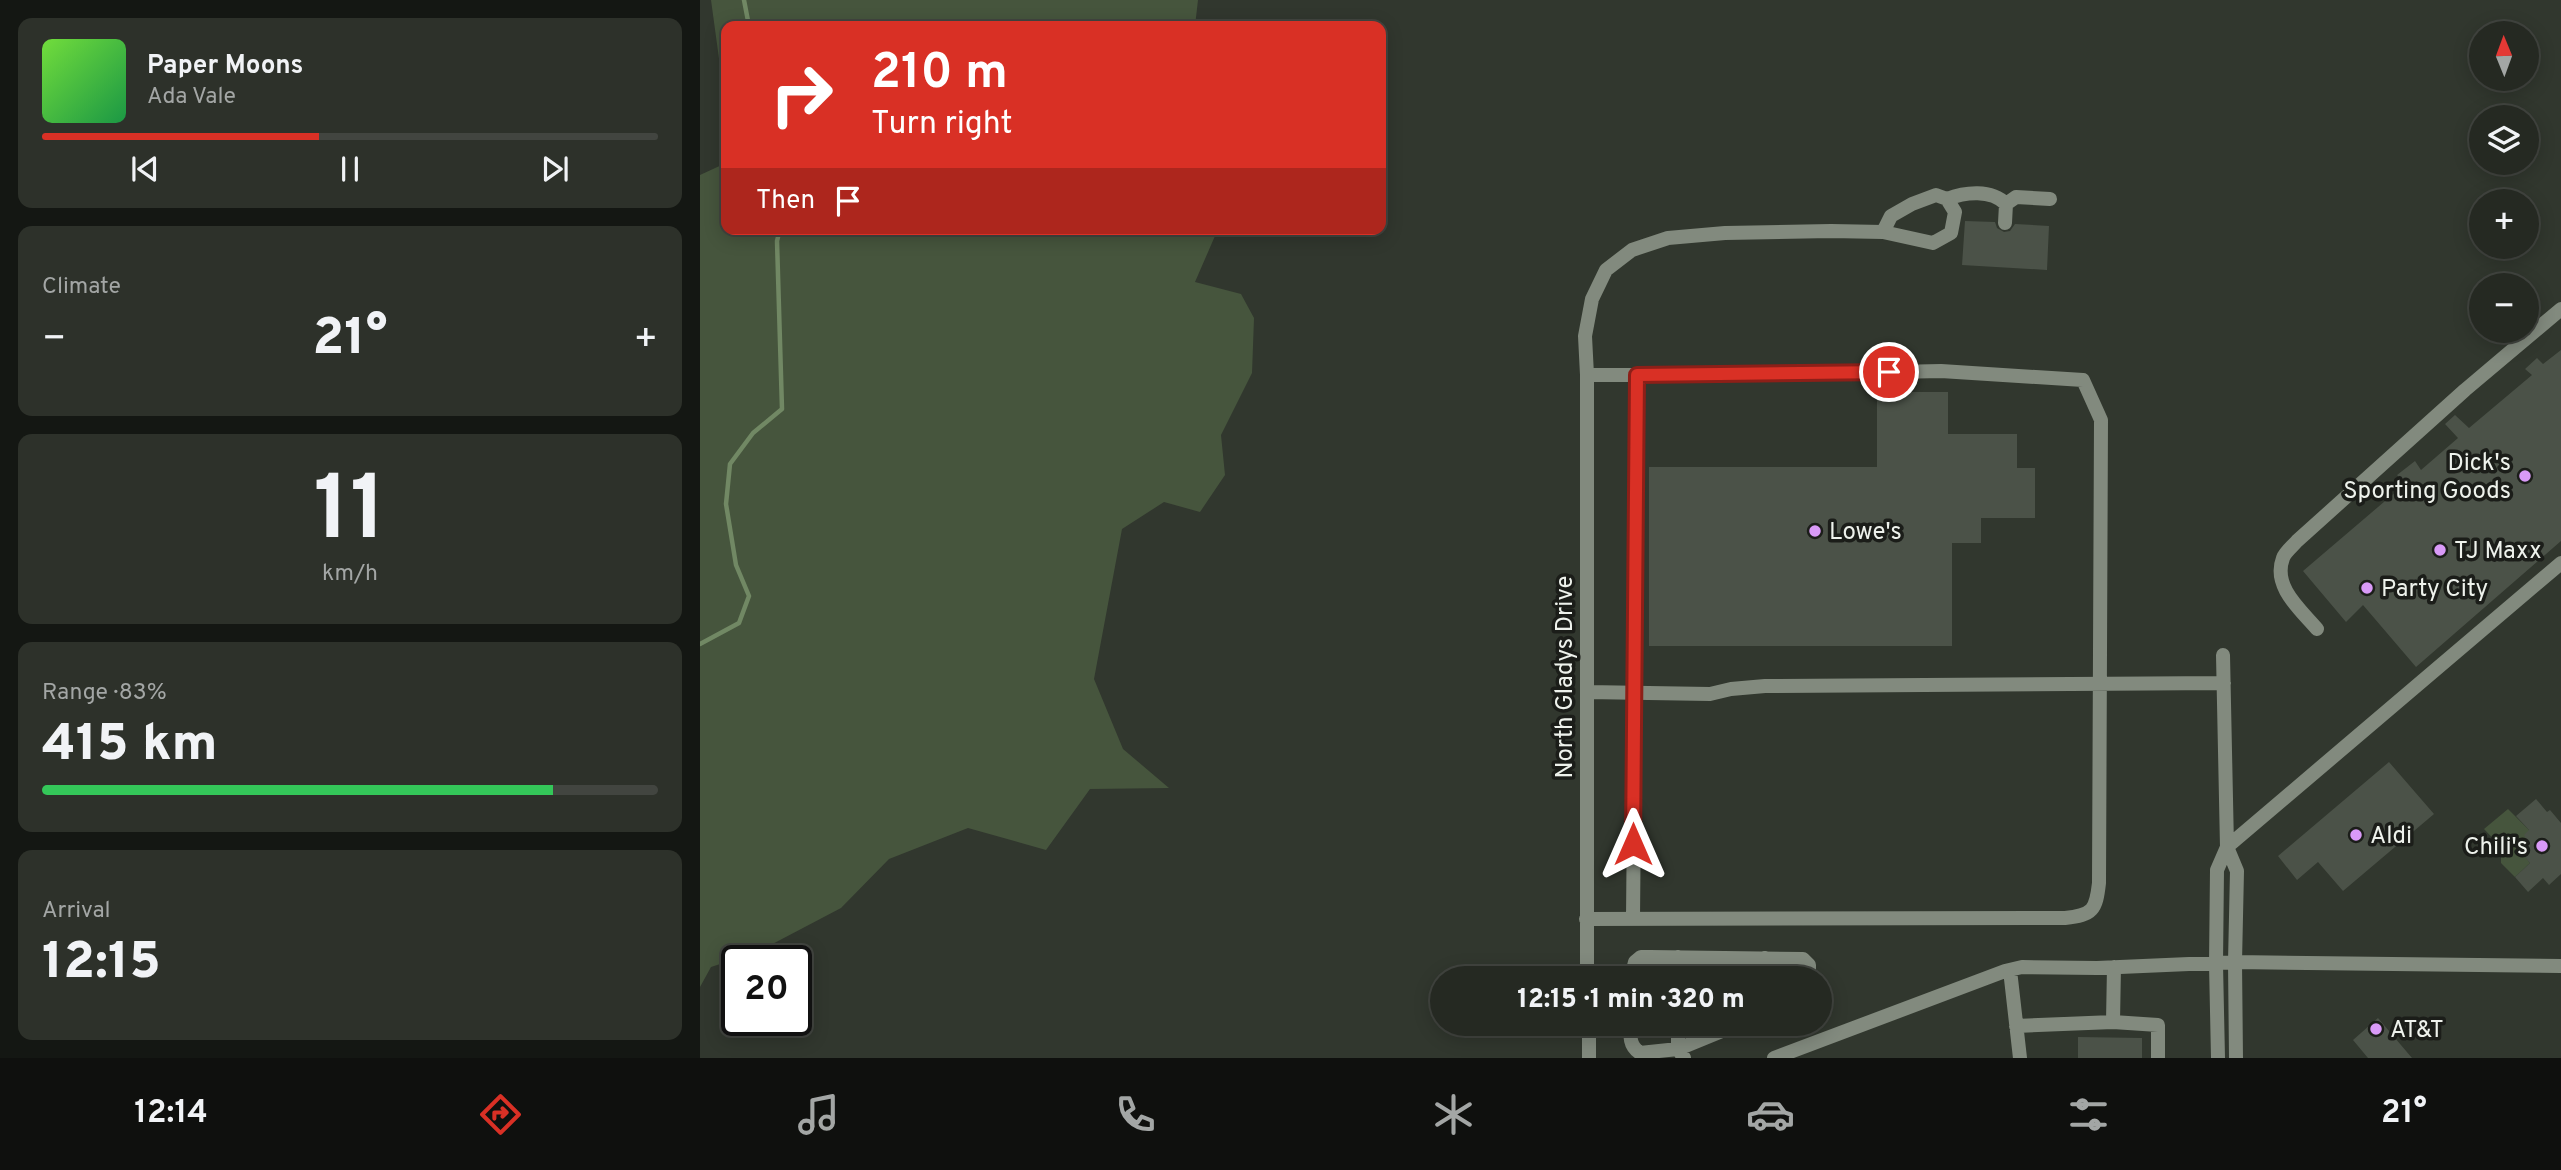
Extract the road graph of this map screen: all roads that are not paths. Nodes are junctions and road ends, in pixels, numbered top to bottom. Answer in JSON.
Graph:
{"nodes":[{"id":1,"x":1947,"y":199,"type":"junction"},
{"id":2,"x":2050,"y":199,"type":"dead end"},
{"id":3,"x":2006,"y":204,"type":"junction"},
{"id":4,"x":2005,"y":223,"type":"dead end"},
{"id":5,"x":1883,"y":232,"type":"junction"},
{"id":6,"x":2561,"y":310,"type":"edge"},
{"id":7,"x":1587,"y":375,"type":"junction"},
{"id":8,"x":1637,"y":375,"type":"junction"},
{"id":9,"x":2561,"y":563,"type":"edge"},
{"id":10,"x":2317,"y":629,"type":"dead end"},
{"id":11,"x":2223,"y":655,"type":"dead end"},
{"id":12,"x":2224,"y":683,"type":"junction"},
{"id":13,"x":2098,"y":685,"type":"junction"},
{"id":14,"x":1587,"y":692,"type":"junction"},
{"id":15,"x":1634,"y":693,"type":"junction"},
{"id":16,"x":2227,"y":847,"type":"junction"},
{"id":17,"x":1586,"y":919,"type":"junction"},
{"id":18,"x":1633,"y":919,"type":"junction"},
{"id":19,"x":1678,"y":957,"type":"junction"},
{"id":20,"x":1718,"y":958,"type":"junction"},
{"id":21,"x":1765,"y":958,"type":"junction"},
{"id":22,"x":2235,"y":962,"type":"junction"},
{"id":23,"x":2216,"y":964,"type":"junction"},
{"id":24,"x":1587,"y":966,"type":"edge"},
{"id":25,"x":1633,"y":966,"type":"edge"},
{"id":26,"x":1678,"y":966,"type":"edge"},
{"id":27,"x":1718,"y":966,"type":"edge"},
{"id":28,"x":1765,"y":966,"type":"edge"},
{"id":29,"x":1809,"y":966,"type":"edge"},
{"id":30,"x":2561,"y":966,"type":"edge"},
{"id":31,"x":2114,"y":967,"type":"junction"},
{"id":32,"x":2010,"y":970,"type":"junction"},
{"id":33,"x":2113,"y":1022,"type":"junction"},
{"id":34,"x":2017,"y":1026,"type":"junction"},
{"id":35,"x":1588,"y":1036,"type":"edge"},
{"id":36,"x":1630,"y":1036,"type":"edge"},
{"id":37,"x":1679,"y":1036,"type":"edge"},
{"id":38,"x":1706,"y":1036,"type":"edge"},
{"id":39,"x":1799,"y":1053,"type":"edge"},
{"id":40,"x":1681,"y":1054,"type":"edge"},
{"id":41,"x":1589,"y":1058,"type":"edge"},
{"id":42,"x":1774,"y":1058,"type":"edge"},
{"id":43,"x":2021,"y":1058,"type":"edge"},
{"id":44,"x":2158,"y":1058,"type":"edge"},
{"id":45,"x":2218,"y":1058,"type":"edge"},
{"id":46,"x":2236,"y":1058,"type":"edge"}],
"edges":[{"from":1,"to":3,"type":"street"},
{"from":1,"to":5,"type":"street"},
{"from":1,"to":5,"type":"street","name":"North Gladys Drive"},
{"from":2,"to":3,"type":"street"},
{"from":3,"to":4,"type":"street"},
{"from":5,"to":7,"type":"street","name":"North Gladys Drive"},
{"from":6,"to":10,"type":"street"},
{"from":7,"to":8,"type":"street"},
{"from":7,"to":14,"type":"street","name":"North Gladys Drive"},
{"from":8,"to":13,"type":"street"},
{"from":8,"to":15,"type":"street"},
{"from":9,"to":16,"type":"street"},
{"from":11,"to":12,"type":"street"},
{"from":12,"to":13,"type":"street"},
{"from":12,"to":16,"type":"street"},
{"from":13,"to":15,"type":"street"},
{"from":13,"to":18,"type":"street"},
{"from":14,"to":15,"type":"street"},
{"from":14,"to":17,"type":"street","name":"North Gladys Drive"},
{"from":15,"to":18,"type":"street"},
{"from":16,"to":22,"type":"street"},
{"from":16,"to":23,"type":"street"},
{"from":17,"to":18,"type":"street"},
{"from":17,"to":24,"type":"street","name":"North Gladys Drive"},
{"from":19,"to":20,"type":"street"},
{"from":19,"to":25,"type":"street"},
{"from":19,"to":26,"type":"street"},
{"from":20,"to":21,"type":"street"},
{"from":20,"to":27,"type":"street"},
{"from":21,"to":28,"type":"street"},
{"from":21,"to":29,"type":"street"},
{"from":22,"to":23,"type":"street"},
{"from":22,"to":30,"type":"street"},
{"from":22,"to":46,"type":"street"},
{"from":23,"to":31,"type":"street"},
{"from":23,"to":45,"type":"street"},
{"from":31,"to":32,"type":"street"},
{"from":31,"to":33,"type":"street"},
{"from":32,"to":34,"type":"street"},
{"from":32,"to":39,"type":"street"},
{"from":33,"to":34,"type":"street"},
{"from":33,"to":44,"type":"street"},
{"from":34,"to":43,"type":"street"},
{"from":35,"to":41,"type":"street"},
{"from":36,"to":40,"type":"street"},
{"from":37,"to":40,"type":"street"},
{"from":38,"to":40,"type":"street"},
{"from":39,"to":42,"type":"street"}]}
